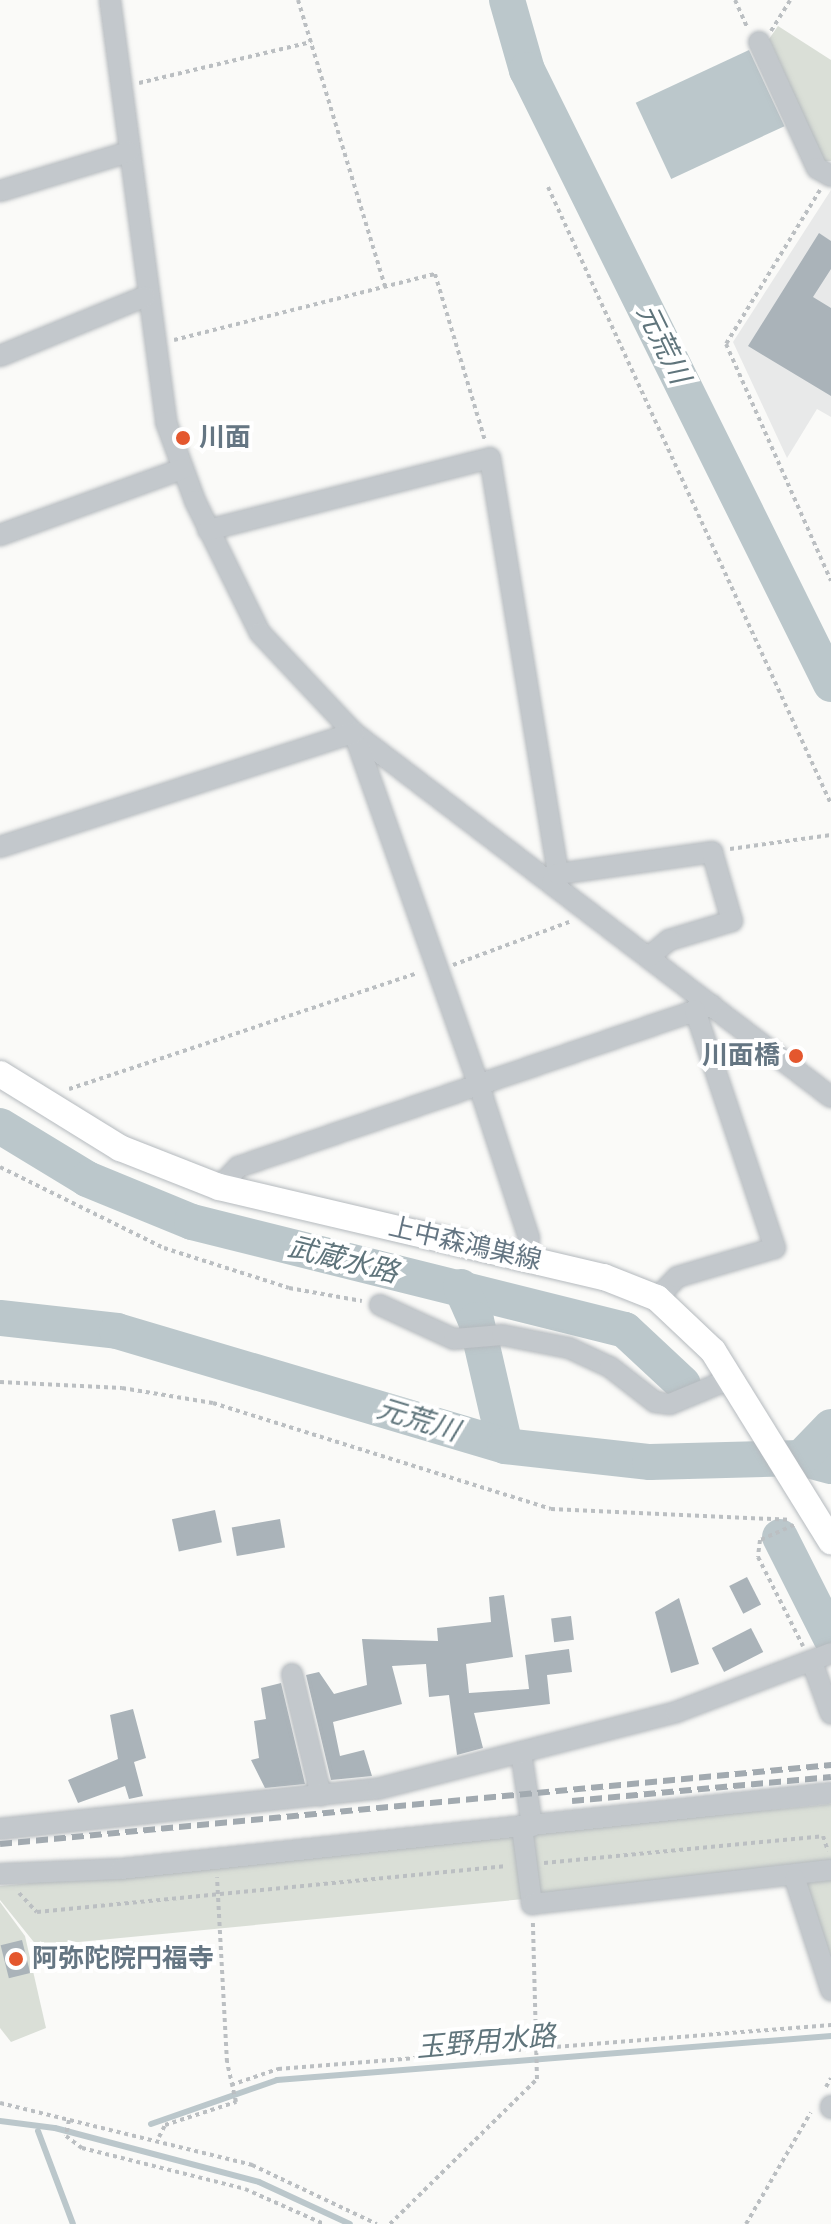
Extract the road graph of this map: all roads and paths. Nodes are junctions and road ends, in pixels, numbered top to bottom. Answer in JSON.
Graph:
{"nodes":[{"id":1,"x":110,"y":0,"type":"edge"},
{"id":2,"x":298,"y":0,"type":"edge"},
{"id":3,"x":735,"y":0,"type":"edge"},
{"id":4,"x":790,"y":0,"type":"edge"},
{"id":5,"x":311,"y":42,"type":"junction"},
{"id":6,"x":759,"y":42,"type":"junction"},
{"id":7,"x":120,"y":88,"type":"junction"},
{"id":8,"x":128,"y":152,"type":"junction"},
{"id":9,"x":831,"y":179,"type":"edge"},
{"id":10,"x":548,"y":187,"type":"dead end"},
{"id":11,"x":0,"y":191,"type":"edge"},
{"id":12,"x":385,"y":287,"type":"junction"},
{"id":13,"x":144,"y":297,"type":"junction"},
{"id":14,"x":151,"y":346,"type":"junction"},
{"id":15,"x":0,"y":356,"type":"edge"},
{"id":16,"x":490,"y":458,"type":"junction"},
{"id":17,"x":182,"y":469,"type":"junction"},
{"id":18,"x":208,"y":530,"type":"junction"},
{"id":19,"x":0,"y":535,"type":"edge"},
{"id":20,"x":831,"y":581,"type":"edge"},
{"id":21,"x":354,"y":733,"type":"junction"},
{"id":22,"x":831,"y":804,"type":"edge"},
{"id":23,"x":831,"y":835,"type":"edge"},
{"id":24,"x":0,"y":847,"type":"edge"},
{"id":25,"x":712,"y":852,"type":"junction"},
{"id":26,"x":555,"y":878,"type":"junction"},
{"id":27,"x":588,"y":911,"type":"junction"},
{"id":28,"x":649,"y":957,"type":"junction"},
{"id":29,"x":437,"y":968,"type":"junction"},
{"id":30,"x":703,"y":1008,"type":"junction"},
{"id":31,"x":2,"y":1080,"type":"edge"},
{"id":32,"x":477,"y":1088,"type":"junction"},
{"id":33,"x":831,"y":1097,"type":"edge"},
{"id":34,"x":45,"y":1105,"type":"junction"},
{"id":35,"x":0,"y":1167,"type":"edge"},
{"id":36,"x":219,"y":1187,"type":"junction"},
{"id":37,"x":528,"y":1258,"type":"junction"},
{"id":38,"x":657,"y":1298,"type":"junction"},
{"id":39,"x":380,"y":1305,"type":"joint"},
{"id":40,"x":0,"y":1382,"type":"edge"},
{"id":41,"x":735,"y":1386,"type":"junction"},
{"id":42,"x":816,"y":1528,"type":"edge"},
{"id":43,"x":822,"y":1657,"type":"edge"},
{"id":44,"x":292,"y":1674,"type":"dead end"},
{"id":45,"x":831,"y":1714,"type":"edge"},
{"id":46,"x":521,"y":1752,"type":"junction"},
{"id":47,"x":831,"y":1793,"type":"edge"},
{"id":48,"x":321,"y":1796,"type":"junction"},
{"id":49,"x":527,"y":1827,"type":"junction"},
{"id":50,"x":0,"y":1829,"type":"edge"},
{"id":51,"x":216,"y":1859,"type":"junction"},
{"id":52,"x":831,"y":1860,"type":"edge"},
{"id":53,"x":527,"y":1864,"type":"junction"},
{"id":54,"x":831,"y":1870,"type":"edge"},
{"id":55,"x":0,"y":1874,"type":"edge"},
{"id":56,"x":795,"y":1879,"type":"junction"},
{"id":57,"x":12,"y":1892,"type":"dead end"},
{"id":58,"x":532,"y":1904,"type":"junction"},
{"id":59,"x":831,"y":1990,"type":"edge"},
{"id":60,"x":831,"y":2025,"type":"edge"},
{"id":61,"x":539,"y":2050,"type":"junction"},
{"id":62,"x":831,"y":2078,"type":"edge"},
{"id":63,"x":232,"y":2086,"type":"junction"},
{"id":64,"x":826,"y":2102,"type":"edge"},
{"id":65,"x":0,"y":2103,"type":"edge"},
{"id":66,"x":69,"y":2122,"type":"junction"},
{"id":67,"x":158,"y":2138,"type":"junction"},
{"id":68,"x":324,"y":2224,"type":"edge"},
{"id":69,"x":377,"y":2224,"type":"edge"},
{"id":70,"x":390,"y":2224,"type":"edge"},
{"id":71,"x":746,"y":2224,"type":"edge"}],
"edges":[{"from":1,"to":7,"type":"street"},
{"from":2,"to":5,"type":"path"},
{"from":3,"to":6,"type":"path"},
{"from":4,"to":6,"type":"path"},
{"from":5,"to":7,"type":"path"},
{"from":5,"to":12,"type":"path"},
{"from":6,"to":9,"type":"street"},
{"from":7,"to":8,"type":"street"},
{"from":8,"to":11,"type":"street"},
{"from":8,"to":13,"type":"street"},
{"from":9,"to":20,"type":"path"},
{"from":10,"to":22,"type":"path"},
{"from":12,"to":14,"type":"path"},
{"from":12,"to":16,"type":"path"},
{"from":13,"to":14,"type":"street"},
{"from":13,"to":15,"type":"street"},
{"from":14,"to":17,"type":"street"},
{"from":16,"to":18,"type":"street"},
{"from":16,"to":26,"type":"street"},
{"from":17,"to":18,"type":"street"},
{"from":17,"to":19,"type":"street"},
{"from":18,"to":21,"type":"street"},
{"from":21,"to":24,"type":"street"},
{"from":21,"to":26,"type":"street"},
{"from":21,"to":29,"type":"street"},
{"from":23,"to":25,"type":"path"},
{"from":25,"to":26,"type":"street"},
{"from":25,"to":28,"type":"street"},
{"from":26,"to":27,"type":"street"},
{"from":27,"to":28,"type":"street"},
{"from":27,"to":29,"type":"path"},
{"from":28,"to":30,"type":"street"},
{"from":29,"to":32,"type":"street"},
{"from":29,"to":34,"type":"path"},
{"from":30,"to":32,"type":"street"},
{"from":30,"to":33,"type":"street"},
{"from":30,"to":38,"type":"street"},
{"from":31,"to":34,"type":"main road","name":"上中森鴻巣線"},
{"from":32,"to":36,"type":"street"},
{"from":32,"to":37,"type":"street"},
{"from":34,"to":36,"type":"main road","name":"上中森鴻巣線"},
{"from":35,"to":39,"type":"path"},
{"from":36,"to":37,"type":"main road","name":"上中森鴻巣線"},
{"from":37,"to":38,"type":"main road","name":"上中森鴻巣線"},
{"from":38,"to":41,"type":"main road","name":"上中森鴻巣線"},
{"from":39,"to":41,"type":"street"},
{"from":40,"to":42,"type":"path"},
{"from":41,"to":42,"type":"main road","name":"上中森鴻巣線"},
{"from":42,"to":43,"type":"path"},
{"from":43,"to":45,"type":"street"},
{"from":43,"to":46,"type":"street"},
{"from":44,"to":48,"type":"street"},
{"from":46,"to":48,"type":"street"},
{"from":46,"to":49,"type":"street"},
{"from":47,"to":49,"type":"street"},
{"from":48,"to":50,"type":"street"},
{"from":49,"to":51,"type":"street"},
{"from":49,"to":53,"type":"street"},
{"from":51,"to":55,"type":"street"},
{"from":51,"to":63,"type":"path"},
{"from":52,"to":53,"type":"path"},
{"from":53,"to":57,"type":"path"},
{"from":53,"to":58,"type":"street"},
{"from":54,"to":56,"type":"street"},
{"from":56,"to":58,"type":"street"},
{"from":56,"to":59,"type":"street"},
{"from":58,"to":61,"type":"path"},
{"from":60,"to":61,"type":"path"},
{"from":61,"to":63,"type":"path"},
{"from":61,"to":70,"type":"path"},
{"from":62,"to":64,"type":"path"},
{"from":63,"to":67,"type":"path"},
{"from":64,"to":71,"type":"path"},
{"from":65,"to":66,"type":"path"},
{"from":66,"to":67,"type":"path"},
{"from":66,"to":68,"type":"path"},
{"from":67,"to":69,"type":"path"}]}
